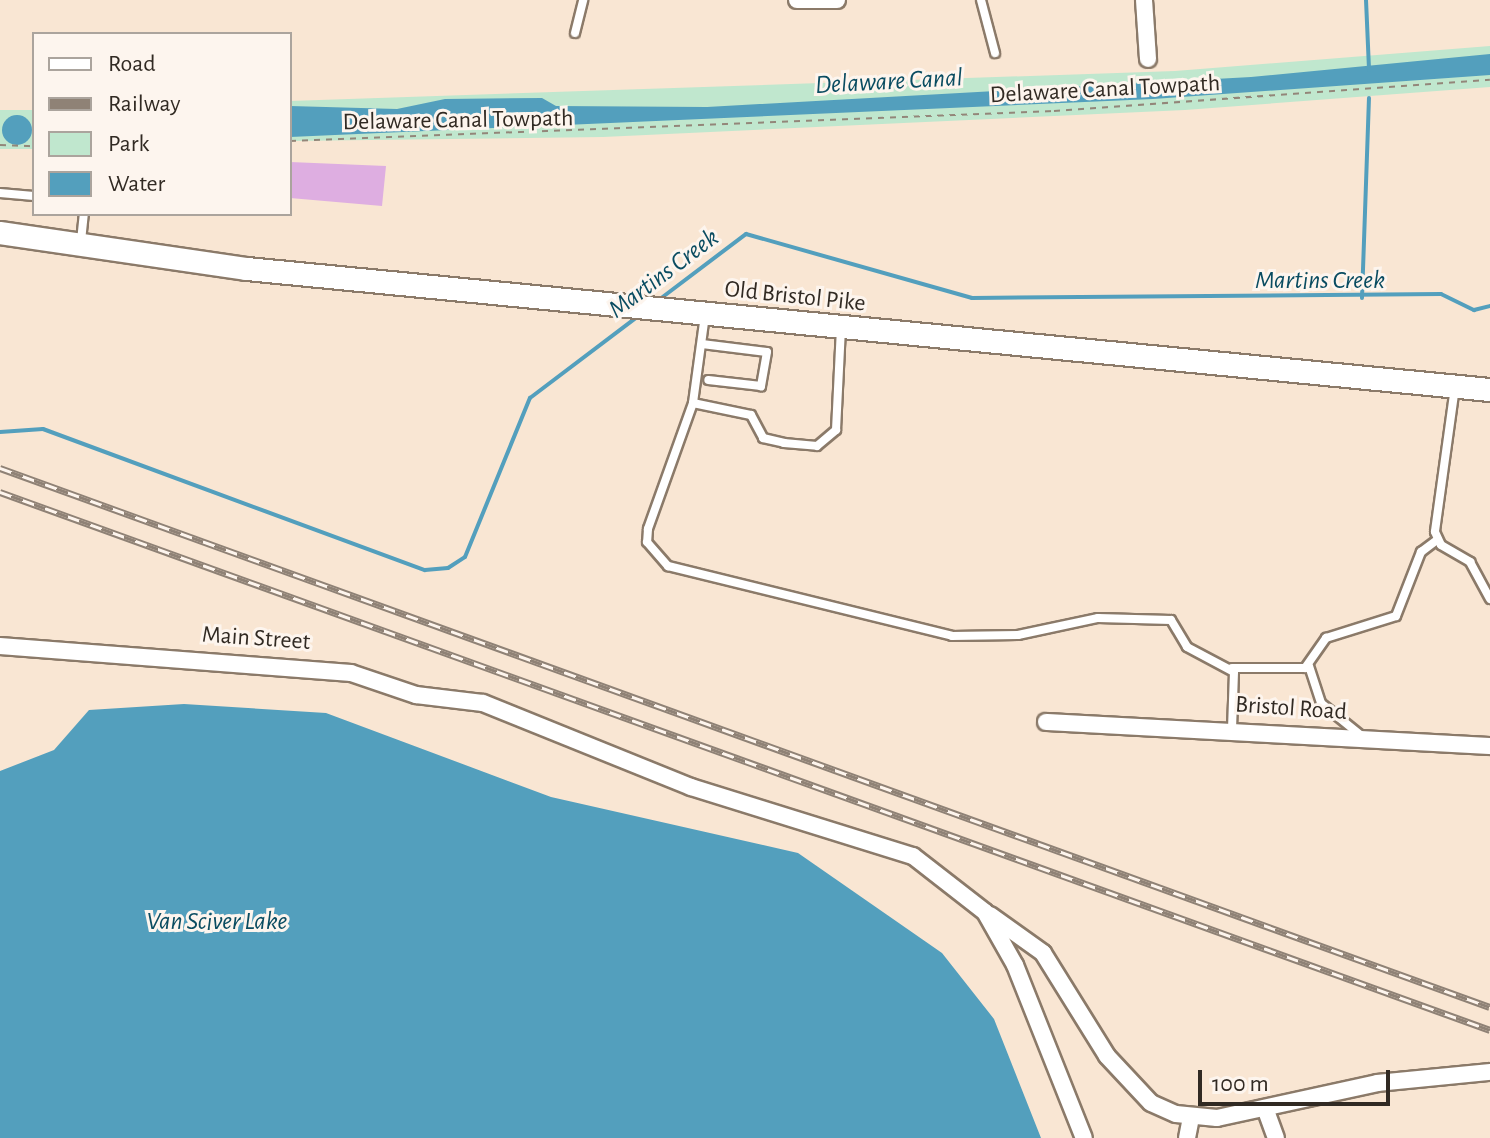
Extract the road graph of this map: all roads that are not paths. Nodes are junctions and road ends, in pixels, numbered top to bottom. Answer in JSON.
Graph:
{"nodes":[{"id":1,"x":583,"y":0,"type":"edge"},
{"id":2,"x":797,"y":0,"type":"edge"},
{"id":3,"x":810,"y":0,"type":"edge"},
{"id":4,"x":837,"y":0,"type":"edge"},
{"id":5,"x":981,"y":0,"type":"edge"},
{"id":6,"x":1144,"y":0,"type":"edge"},
{"id":7,"x":575,"y":33,"type":"dead end"},
{"id":8,"x":995,"y":53,"type":"dead end"},
{"id":9,"x":1148,"y":59,"type":"dead end"},
{"id":10,"x":0,"y":193,"type":"edge"},
{"id":11,"x":32,"y":196,"type":"edge"},
{"id":12,"x":84,"y":216,"type":"edge"},
{"id":13,"x":0,"y":233,"type":"edge"},
{"id":14,"x":81,"y":246,"type":"junction"},
{"id":15,"x":705,"y":313,"type":"junction"},
{"id":16,"x":841,"y":327,"type":"junction"},
{"id":17,"x":702,"y":344,"type":"junction"},
{"id":18,"x":708,"y":380,"type":"dead end"},
{"id":19,"x":1455,"y":386,"type":"junction"},
{"id":20,"x":1490,"y":390,"type":"edge"},
{"id":21,"x":693,"y":403,"type":"junction"},
{"id":22,"x":1438,"y":539,"type":"junction"},
{"id":23,"x":1490,"y":599,"type":"edge"},
{"id":24,"x":0,"y":646,"type":"edge"},
{"id":25,"x":1309,"y":666,"type":"junction"},
{"id":26,"x":1232,"y":668,"type":"junction"},
{"id":27,"x":1046,"y":722,"type":"dead end"},
{"id":28,"x":1232,"y":729,"type":"junction"},
{"id":29,"x":1364,"y":738,"type":"junction"},
{"id":30,"x":1490,"y":746,"type":"edge"},
{"id":31,"x":985,"y":912,"type":"junction"},
{"id":32,"x":1490,"y":1072,"type":"edge"},
{"id":33,"x":1265,"y":1108,"type":"junction"},
{"id":34,"x":1191,"y":1117,"type":"junction"},
{"id":35,"x":1084,"y":1138,"type":"edge"},
{"id":36,"x":1187,"y":1138,"type":"edge"},
{"id":37,"x":1276,"y":1138,"type":"edge"}],
"edges":[{"from":1,"to":7,"type":"lane"},
{"from":2,"to":3,"type":"street"},
{"from":3,"to":4,"type":"street"},
{"from":5,"to":8,"type":"lane"},
{"from":6,"to":9,"type":"street"},
{"from":10,"to":11,"type":"lane"},
{"from":12,"to":14,"type":"lane"},
{"from":13,"to":14,"type":"main road","name":"Old Bristol Pike"},
{"from":14,"to":15,"type":"main road","name":"Old Bristol Pike"},
{"from":15,"to":16,"type":"main road","name":"Old Bristol Pike"},
{"from":15,"to":17,"type":"lane"},
{"from":16,"to":19,"type":"main road","name":"Old Bristol Pike"},
{"from":16,"to":21,"type":"lane"},
{"from":17,"to":18,"type":"lane"},
{"from":17,"to":21,"type":"lane"},
{"from":19,"to":20,"type":"main road","name":"Old Bristol Pike"},
{"from":19,"to":22,"type":"lane"},
{"from":21,"to":26,"type":"lane"},
{"from":22,"to":23,"type":"lane"},
{"from":22,"to":25,"type":"lane"},
{"from":24,"to":31,"type":"street","name":"Main Street"},
{"from":25,"to":26,"type":"lane"},
{"from":25,"to":29,"type":"lane"},
{"from":26,"to":28,"type":"lane"},
{"from":27,"to":28,"type":"street","name":"Bristol Road"},
{"from":28,"to":29,"type":"street","name":"Bristol Road"},
{"from":29,"to":30,"type":"street","name":"Bristol Road"},
{"from":31,"to":34,"type":"street","name":"Main Street"},
{"from":31,"to":35,"type":"street"},
{"from":32,"to":33,"type":"street"},
{"from":33,"to":34,"type":"street"},
{"from":33,"to":37,"type":"street"},
{"from":34,"to":36,"type":"street"}]}
